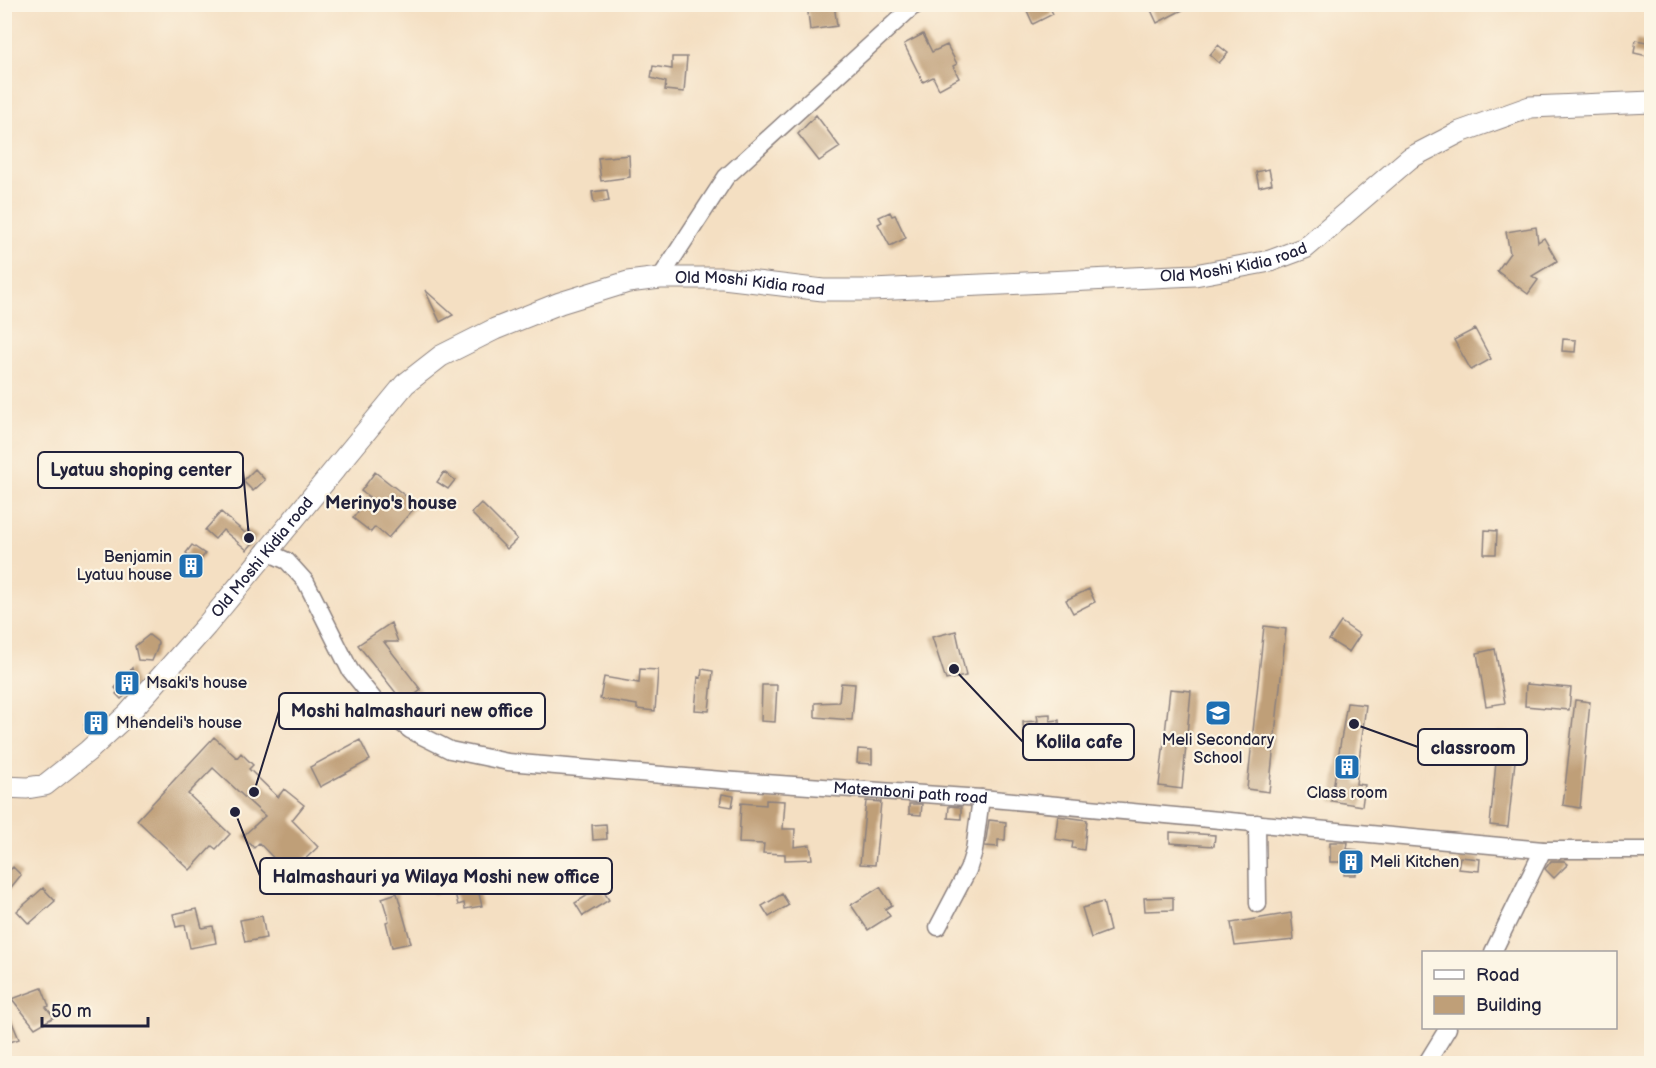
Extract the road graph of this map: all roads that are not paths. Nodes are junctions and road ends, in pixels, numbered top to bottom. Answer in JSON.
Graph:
{"nodes":[{"id":1,"x":918,"y":4,"type":"edge"},
{"id":2,"x":1652,"y":102,"type":"edge"},
{"id":3,"x":660,"y":278,"type":"junction"},
{"id":4,"x":265,"y":551,"type":"junction"},
{"id":5,"x":4,"y":787,"type":"edge"},
{"id":6,"x":981,"y":798,"type":"junction"},
{"id":7,"x":1257,"y":823,"type":"junction"},
{"id":8,"x":1543,"y":850,"type":"junction"},
{"id":9,"x":1652,"y":850,"type":"edge"},
{"id":10,"x":1258,"y":904,"type":"dead end"},
{"id":11,"x":938,"y":927,"type":"dead end"},
{"id":12,"x":1494,"y":951,"type":"edge"},
{"id":13,"x":1447,"y":1029,"type":"edge"},
{"id":14,"x":1426,"y":1064,"type":"edge"}],
"edges":[{"from":1,"to":3,"type":"street"},
{"from":2,"to":3,"type":"street","name":"Old Moshi Kidia road"},
{"from":3,"to":4,"type":"street","name":"Old Moshi Kidia road"},
{"from":4,"to":5,"type":"street","name":"Old Moshi Kidia road"},
{"from":4,"to":6,"type":"street","name":"Matemboni path road"},
{"from":6,"to":7,"type":"street","name":"Matemboni path road"},
{"from":6,"to":11,"type":"street"},
{"from":7,"to":8,"type":"street","name":"Matemboni path road"},
{"from":7,"to":10,"type":"street"},
{"from":8,"to":9,"type":"street","name":"Matemboni path road"},
{"from":8,"to":12,"type":"street"},
{"from":13,"to":14,"type":"street"}]}
